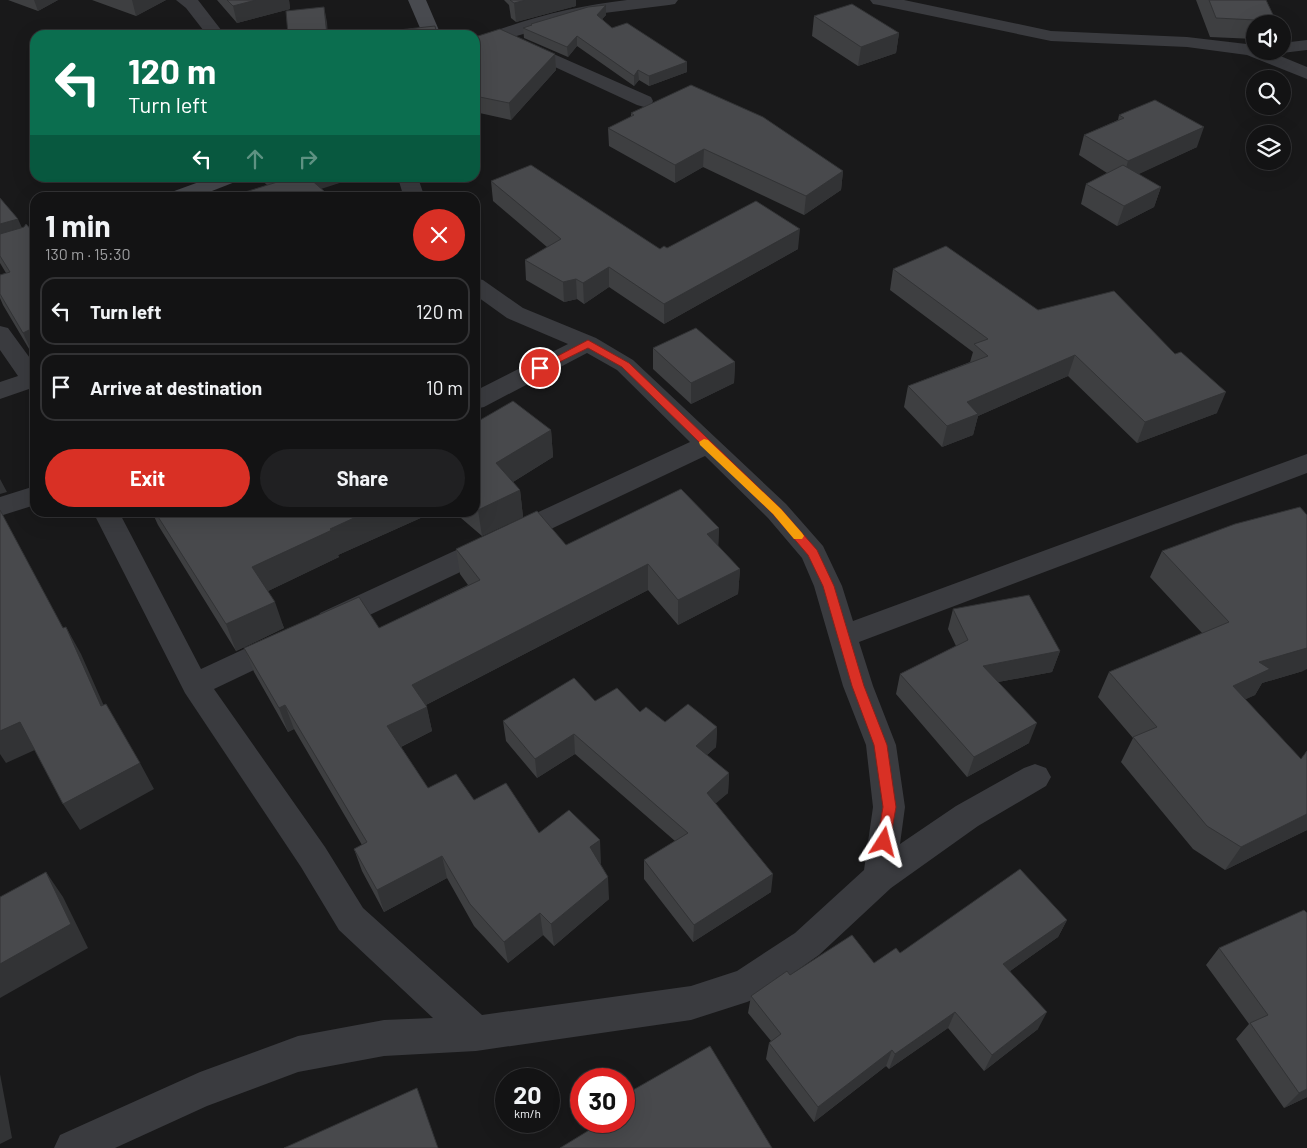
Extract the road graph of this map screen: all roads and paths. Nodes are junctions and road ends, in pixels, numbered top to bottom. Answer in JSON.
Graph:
{"nodes":[{"id":1,"x":185,"y":0,"type":"edge"},
{"id":2,"x":417,"y":0,"type":"edge"},
{"id":3,"x":609,"y":0,"type":"edge"},
{"id":4,"x":669,"y":0,"type":"edge"},
{"id":5,"x":879,"y":0,"type":"edge"},
{"id":6,"x":587,"y":10,"type":"junction"},
{"id":7,"x":212,"y":30,"type":"edge"},
{"id":8,"x":430,"y":30,"type":"edge"},
{"id":9,"x":500,"y":36,"type":"junction"},
{"id":10,"x":480,"y":44,"type":"edge"},
{"id":11,"x":1307,"y":45,"type":"edge"},
{"id":12,"x":1291,"y":47,"type":"edge"},
{"id":13,"x":1246,"y":50,"type":"edge"},
{"id":14,"x":1277,"y":60,"type":"edge"},
{"id":15,"x":1307,"y":72,"type":"edge"},
{"id":16,"x":644,"y":102,"type":"dead end"},
{"id":17,"x":217,"y":182,"type":"edge"},
{"id":18,"x":190,"y":192,"type":"edge"},
{"id":19,"x":480,"y":288,"type":"edge"},
{"id":20,"x":0,"y":333,"type":"edge"},
{"id":21,"x":588,"y":344,"type":"junction"},
{"id":22,"x":30,"y":375,"type":"edge"},
{"id":23,"x":30,"y":382,"type":"edge"},
{"id":24,"x":0,"y":391,"type":"edge"},
{"id":25,"x":480,"y":398,"type":"edge"},
{"id":26,"x":706,"y":445,"type":"junction"},
{"id":27,"x":1307,"y":463,"type":"edge"},
{"id":28,"x":30,"y":497,"type":"edge"},
{"id":29,"x":0,"y":508,"type":"edge"},
{"id":30,"x":109,"y":517,"type":"edge"},
{"id":31,"x":844,"y":636,"type":"junction"},
{"id":32,"x":195,"y":685,"type":"junction"},
{"id":33,"x":1035,"y":777,"type":"dead end"},
{"id":34,"x":879,"y":877,"type":"junction"},
{"id":35,"x":476,"y":1033,"type":"junction"},
{"id":36,"x":73,"y":1148,"type":"edge"}],
"edges":[{"from":1,"to":7,"type":"street"},
{"from":2,"to":8,"type":"street"},
{"from":3,"to":6,"type":"street"},
{"from":4,"to":6,"type":"street"},
{"from":5,"to":13,"type":"street"},
{"from":6,"to":9,"type":"street"},
{"from":9,"to":10,"type":"street"},
{"from":9,"to":16,"type":"street"},
{"from":11,"to":12,"type":"street"},
{"from":14,"to":15,"type":"street"},
{"from":17,"to":18,"type":"street"},
{"from":19,"to":21,"type":"street"},
{"from":20,"to":22,"type":"street"},
{"from":21,"to":25,"type":"street"},
{"from":21,"to":26,"type":"street"},
{"from":23,"to":24,"type":"street"},
{"from":26,"to":31,"type":"street"},
{"from":26,"to":32,"type":"street"},
{"from":27,"to":31,"type":"street"},
{"from":28,"to":29,"type":"street"},
{"from":30,"to":32,"type":"street"},
{"from":31,"to":34,"type":"street"},
{"from":32,"to":35,"type":"street"},
{"from":33,"to":34,"type":"street"},
{"from":34,"to":35,"type":"street"},
{"from":35,"to":36,"type":"street"}]}
